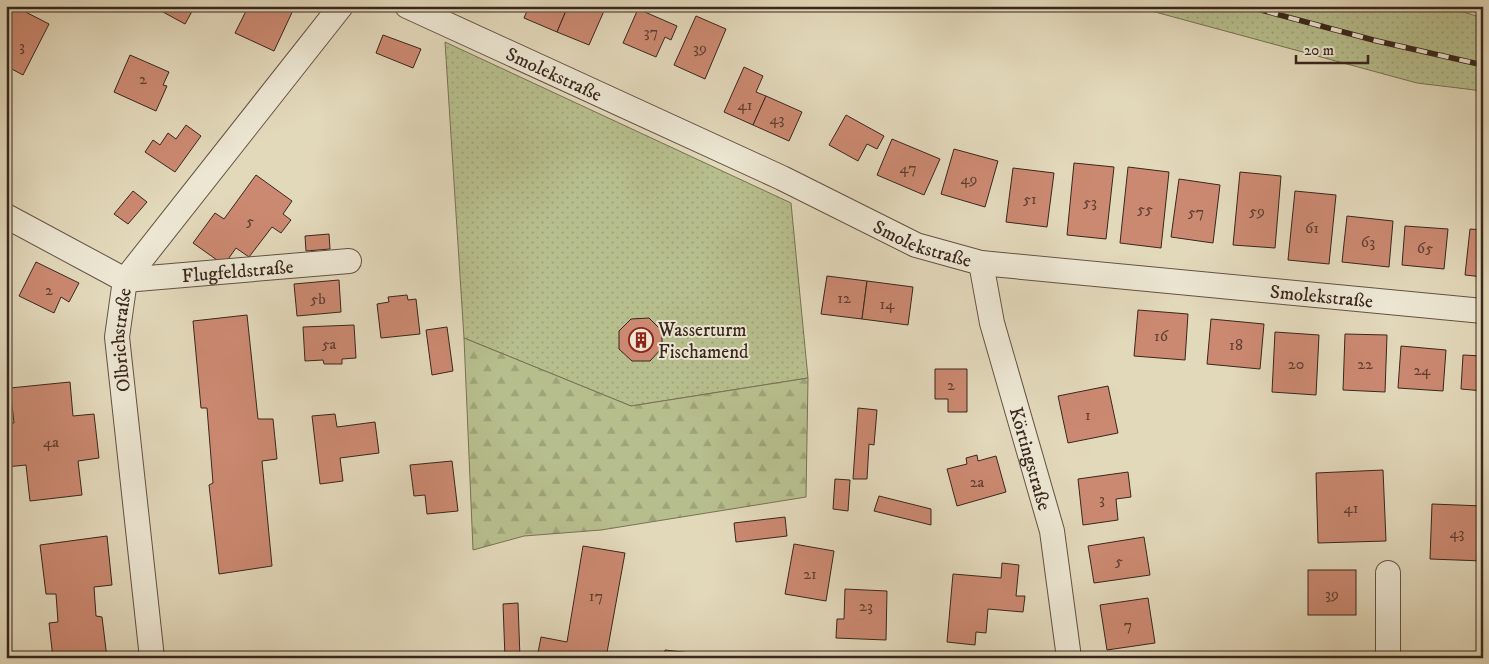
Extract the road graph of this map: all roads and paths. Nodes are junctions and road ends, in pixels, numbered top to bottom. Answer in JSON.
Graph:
{"nodes":[{"id":1,"x":341,"y":6,"type":"edge"},
{"id":2,"x":407,"y":6,"type":"edge"},
{"id":3,"x":6,"y":216,"type":"edge"},
{"id":4,"x":349,"y":261,"type":"dead end"},
{"id":5,"x":981,"y":263,"type":"junction"},
{"id":6,"x":124,"y":280,"type":"junction"},
{"id":7,"x":1483,"y":311,"type":"edge"},
{"id":8,"x":1388,"y":573,"type":"dead end"},
{"id":9,"x":152,"y":658,"type":"edge"},
{"id":10,"x":1069,"y":658,"type":"edge"},
{"id":11,"x":1388,"y":658,"type":"edge"}],
"edges":[{"from":1,"to":6,"type":"street","name":"Olbrichstraße"},
{"from":2,"to":5,"type":"street","name":"Smolekstraße"},
{"from":3,"to":6,"type":"street"},
{"from":4,"to":6,"type":"street","name":"Flugfeldstraße"},
{"from":5,"to":7,"type":"street","name":"Smolekstraße"},
{"from":5,"to":10,"type":"street","name":"Körtingstraße"},
{"from":6,"to":9,"type":"street","name":"Olbrichstraße"},
{"from":8,"to":11,"type":"street"}]}
